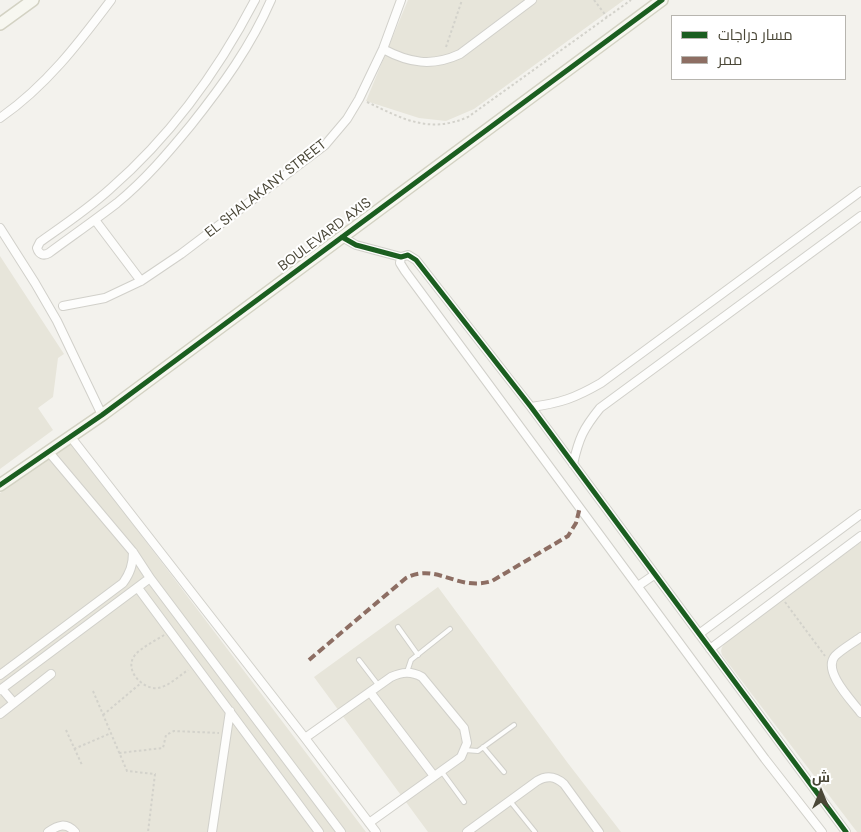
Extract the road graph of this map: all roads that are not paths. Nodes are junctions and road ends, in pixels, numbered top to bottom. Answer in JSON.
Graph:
{"nodes":[{"id":1,"x":32,"y":0,"type":"edge"},
{"id":2,"x":111,"y":0,"type":"edge"},
{"id":3,"x":255,"y":0,"type":"edge"},
{"id":4,"x":271,"y":0,"type":"edge"},
{"id":5,"x":401,"y":0,"type":"edge"},
{"id":6,"x":521,"y":0,"type":"edge"},
{"id":7,"x":532,"y":0,"type":"edge"},
{"id":8,"x":662,"y":0,"type":"edge"},
{"id":9,"x":518,"y":10,"type":"junction"},
{"id":10,"x":0,"y":24,"type":"edge"},
{"id":11,"x":383,"y":49,"type":"junction"},
{"id":12,"x":180,"y":114,"type":"junction"},
{"id":13,"x":0,"y":118,"type":"edge"},
{"id":14,"x":192,"y":124,"type":"junction"},
{"id":15,"x":861,"y":191,"type":"edge"},
{"id":16,"x":858,"y":218,"type":"edge"},
{"id":17,"x":95,"y":220,"type":"junction"},
{"id":18,"x":861,"y":227,"type":"edge"},
{"id":19,"x":0,"y":228,"type":"edge"},
{"id":20,"x":342,"y":237,"type":"junction"},
{"id":21,"x":401,"y":256,"type":"junction"},
{"id":22,"x":141,"y":281,"type":"junction"},
{"id":23,"x":62,"y":306,"type":"dead end"},
{"id":24,"x":531,"y":407,"type":"junction"},
{"id":25,"x":102,"y":415,"type":"junction"},
{"id":26,"x":70,"y":436,"type":"junction"},
{"id":27,"x":48,"y":451,"type":"junction"},
{"id":28,"x":573,"y":464,"type":"junction"},
{"id":29,"x":0,"y":485,"type":"edge"},
{"id":30,"x":861,"y":514,"type":"edge"},
{"id":31,"x":861,"y":536,"type":"edge"},
{"id":32,"x":133,"y":552,"type":"junction"},
{"id":33,"x":654,"y":575,"type":"junction"},
{"id":34,"x":150,"y":578,"type":"junction"},
{"id":35,"x":638,"y":586,"type":"junction"},
{"id":36,"x":138,"y":588,"type":"junction"},
{"id":37,"x":398,"y":627,"type":"dead end"},
{"id":38,"x":450,"y":629,"type":"dead end"},
{"id":39,"x":699,"y":634,"type":"junction"},
{"id":40,"x":861,"y":637,"type":"edge"},
{"id":41,"x":710,"y":649,"type":"junction"},
{"id":42,"x":418,"y":655,"type":"junction"},
{"id":43,"x":359,"y":660,"type":"dead end"},
{"id":44,"x":407,"y":672,"type":"junction"},
{"id":45,"x":52,"y":674,"type":"dead end"},
{"id":46,"x":0,"y":675,"type":"edge"},
{"id":47,"x":379,"y":686,"type":"junction"},
{"id":48,"x":1,"y":690,"type":"edge"},
{"id":49,"x":370,"y":692,"type":"junction"},
{"id":50,"x":14,"y":703,"type":"junction"},
{"id":51,"x":230,"y":711,"type":"junction"},
{"id":52,"x":861,"y":713,"type":"edge"},
{"id":53,"x":0,"y":714,"type":"edge"},
{"id":54,"x":514,"y":725,"type":"dead end"},
{"id":55,"x":305,"y":738,"type":"junction"},
{"id":56,"x":483,"y":747,"type":"junction"},
{"id":57,"x":465,"y":750,"type":"junction"},
{"id":58,"x":441,"y":771,"type":"junction"},
{"id":59,"x":504,"y":772,"type":"dead end"},
{"id":60,"x":434,"y":776,"type":"junction"},
{"id":61,"x":510,"y":801,"type":"junction"},
{"id":62,"x":464,"y":802,"type":"dead end"},
{"id":63,"x":369,"y":823,"type":"junction"},
{"id":64,"x":472,"y":831,"type":"edge"},
{"id":65,"x":48,"y":832,"type":"edge"},
{"id":66,"x":76,"y":832,"type":"edge"},
{"id":67,"x":212,"y":832,"type":"edge"},
{"id":68,"x":320,"y":832,"type":"edge"},
{"id":69,"x":341,"y":832,"type":"edge"},
{"id":70,"x":376,"y":832,"type":"edge"},
{"id":71,"x":535,"y":832,"type":"edge"},
{"id":72,"x":599,"y":832,"type":"edge"},
{"id":73,"x":822,"y":832,"type":"edge"},
{"id":74,"x":846,"y":832,"type":"edge"}],
"edges":[{"from":1,"to":10,"type":"street"},
{"from":2,"to":13,"type":"street"},
{"from":3,"to":12,"type":"street"},
{"from":4,"to":14,"type":"street"},
{"from":5,"to":11,"type":"street","name":"EL SHALAKANY STREET"},
{"from":6,"to":9,"type":"street"},
{"from":7,"to":9,"type":"street"},
{"from":8,"to":20,"type":"street","name":"BOULEVARD AXIS"},
{"from":9,"to":11,"type":"street"},
{"from":11,"to":22,"type":"street","name":"EL SHALAKANY STREET"},
{"from":12,"to":14,"type":"street"},
{"from":12,"to":17,"type":"street"},
{"from":14,"to":17,"type":"street"},
{"from":15,"to":24,"type":"street"},
{"from":16,"to":18,"type":"street"},
{"from":16,"to":28,"type":"street"},
{"from":17,"to":22,"type":"street"},
{"from":19,"to":25,"type":"street"},
{"from":20,"to":21,"type":"street"},
{"from":20,"to":25,"type":"street","name":"BOULEVARD AXIS"},
{"from":21,"to":24,"type":"street"},
{"from":21,"to":35,"type":"street"},
{"from":22,"to":23,"type":"street","name":"EL SHALAKANY STREET"},
{"from":24,"to":28,"type":"street"},
{"from":25,"to":26,"type":"street","name":"BOULEVARD AXIS"},
{"from":26,"to":27,"type":"street","name":"BOULEVARD AXIS"},
{"from":26,"to":55,"type":"street"},
{"from":27,"to":29,"type":"street","name":"BOULEVARD AXIS"},
{"from":27,"to":32,"type":"street"},
{"from":28,"to":33,"type":"street"},
{"from":30,"to":39,"type":"street"},
{"from":31,"to":41,"type":"street"},
{"from":32,"to":34,"type":"street"},
{"from":32,"to":46,"type":"street"},
{"from":33,"to":35,"type":"street"},
{"from":33,"to":39,"type":"street"},
{"from":34,"to":36,"type":"street"},
{"from":34,"to":69,"type":"street"},
{"from":35,"to":73,"type":"street"},
{"from":36,"to":48,"type":"street"},
{"from":36,"to":51,"type":"street"},
{"from":37,"to":42,"type":"lane"},
{"from":38,"to":42,"type":"lane"},
{"from":39,"to":41,"type":"street"},
{"from":40,"to":52,"type":"street"},
{"from":41,"to":74,"type":"street"},
{"from":42,"to":44,"type":"lane"},
{"from":43,"to":47,"type":"lane"},
{"from":44,"to":47,"type":"street"},
{"from":44,"to":57,"type":"street"},
{"from":45,"to":50,"type":"street"},
{"from":47,"to":49,"type":"street"},
{"from":48,"to":50,"type":"street"},
{"from":49,"to":55,"type":"street"},
{"from":49,"to":60,"type":"street"},
{"from":50,"to":53,"type":"street"},
{"from":51,"to":67,"type":"street"},
{"from":51,"to":68,"type":"street"},
{"from":54,"to":56,"type":"lane"},
{"from":55,"to":63,"type":"street"},
{"from":56,"to":57,"type":"lane"},
{"from":56,"to":59,"type":"lane"},
{"from":57,"to":58,"type":"street"},
{"from":58,"to":60,"type":"street"},
{"from":58,"to":62,"type":"lane"},
{"from":60,"to":63,"type":"street"},
{"from":61,"to":64,"type":"street"},
{"from":61,"to":71,"type":"lane"},
{"from":61,"to":72,"type":"street"},
{"from":63,"to":70,"type":"street"},
{"from":65,"to":66,"type":"street"}]}
